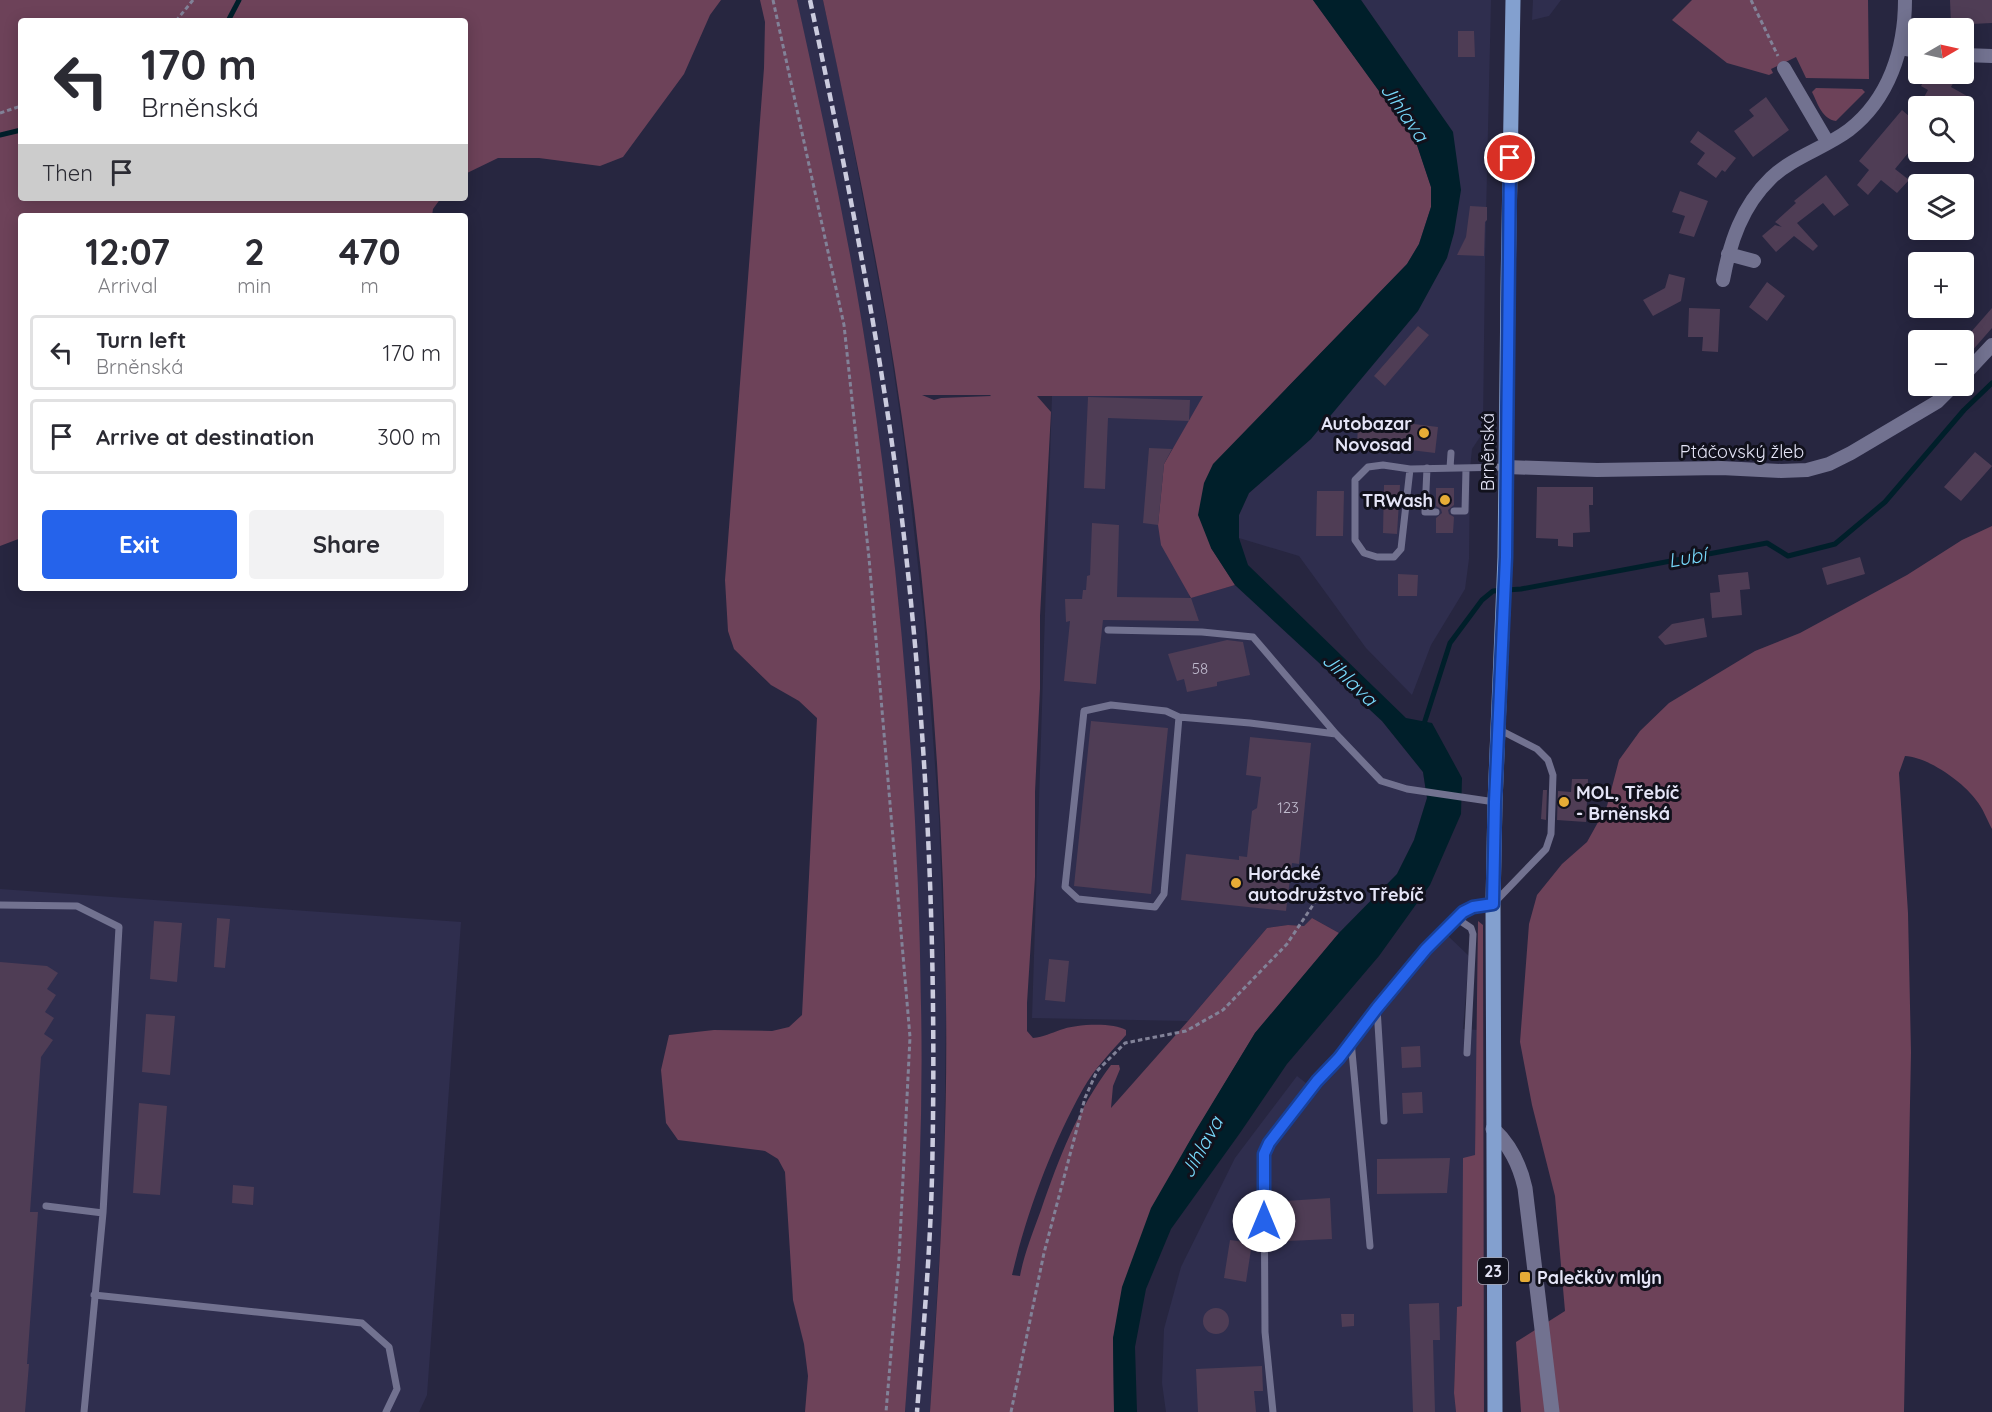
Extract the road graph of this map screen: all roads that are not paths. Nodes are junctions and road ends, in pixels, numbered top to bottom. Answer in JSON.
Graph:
{"nodes":[{"id":1,"x":1514,"y":0,"type":"edge"},
{"id":2,"x":1905,"y":0,"type":"edge"},
{"id":3,"x":1899,"y":48,"type":"junction"},
{"id":4,"x":1908,"y":49,"type":"edge"},
{"id":5,"x":1974,"y":56,"type":"edge"},
{"id":6,"x":1992,"y":57,"type":"edge"},
{"id":7,"x":1784,"y":68,"type":"road end"},
{"id":8,"x":1828,"y":143,"type":"junction"},
{"id":9,"x":1728,"y":254,"type":"junction"},
{"id":10,"x":1754,"y":261,"type":"dead end"},
{"id":11,"x":1723,"y":280,"type":"dead end"},
{"id":12,"x":1992,"y":345,"type":"edge"},
{"id":13,"x":1974,"y":364,"type":"edge"},
{"id":14,"x":1942,"y":396,"type":"edge"},
{"id":15,"x":1451,"y":453,"type":"dead end"},
{"id":16,"x":1507,"y":467,"type":"junction"},
{"id":17,"x":1427,"y":468,"type":"junction"},
{"id":18,"x":1450,"y":468,"type":"junction"},
{"id":19,"x":1466,"y":468,"type":"junction"},
{"id":20,"x":1410,"y":469,"type":"junction"},
{"id":21,"x":1454,"y":511,"type":"dead end"},
{"id":22,"x":1436,"y":512,"type":"dead end"},
{"id":23,"x":1108,"y":630,"type":"dead end"},
{"id":24,"x":1179,"y":717,"type":"junction"},
{"id":25,"x":1498,"y":729,"type":"junction"},
{"id":26,"x":1336,"y":734,"type":"junction"},
{"id":27,"x":1495,"y":802,"type":"junction"},
{"id":28,"x":0,"y":904,"type":"edge"},
{"id":29,"x":1493,"y":904,"type":"junction"},
{"id":30,"x":1456,"y":918,"type":"junction"},
{"id":31,"x":1377,"y":1008,"type":"junction"},
{"id":32,"x":1351,"y":1041,"type":"junction"},
{"id":33,"x":1467,"y":1053,"type":"dead end"},
{"id":34,"x":1384,"y":1121,"type":"dead end"},
{"id":35,"x":1494,"y":1129,"type":"junction"},
{"id":36,"x":46,"y":1206,"type":"dead end"},
{"id":37,"x":103,"y":1213,"type":"junction"},
{"id":38,"x":1370,"y":1246,"type":"dead end"},
{"id":39,"x":94,"y":1295,"type":"junction"},
{"id":40,"x":84,"y":1412,"type":"edge"},
{"id":41,"x":386,"y":1412,"type":"edge"},
{"id":42,"x":1273,"y":1412,"type":"edge"},
{"id":43,"x":1495,"y":1412,"type":"edge"},
{"id":44,"x":1552,"y":1412,"type":"edge"}],
"edges":[{"from":1,"to":16,"type":"main road","name":"Brněnská"},
{"from":2,"to":3,"type":"street"},
{"from":3,"to":4,"type":"street"},
{"from":3,"to":8,"type":"street"},
{"from":5,"to":6,"type":"street"},
{"from":7,"to":8,"type":"street"},
{"from":8,"to":9,"type":"street"},
{"from":9,"to":10,"type":"street"},
{"from":9,"to":11,"type":"street"},
{"from":12,"to":13,"type":"street"},
{"from":14,"to":16,"type":"street","name":"Ptáčovský žleb"},
{"from":15,"to":18,"type":"lane"},
{"from":16,"to":19,"type":"lane"},
{"from":16,"to":25,"type":"main road","name":"Brněnská"},
{"from":17,"to":18,"type":"lane"},
{"from":17,"to":20,"type":"lane"},
{"from":17,"to":22,"type":"lane"},
{"from":18,"to":19,"type":"lane"},
{"from":19,"to":21,"type":"lane"},
{"from":20,"to":20,"type":"lane"},
{"from":23,"to":26,"type":"lane"},
{"from":24,"to":24,"type":"lane"},
{"from":24,"to":26,"type":"lane"},
{"from":25,"to":27,"type":"main road","name":"Brněnská"},
{"from":25,"to":29,"type":"lane"},
{"from":26,"to":27,"type":"lane"},
{"from":27,"to":29,"type":"main road","name":"Brněnská"},
{"from":28,"to":37,"type":"lane"},
{"from":29,"to":30,"type":"lane"},
{"from":29,"to":35,"type":"main road","number":"23"},
{"from":30,"to":31,"type":"lane"},
{"from":30,"to":33,"type":"lane"},
{"from":31,"to":32,"type":"lane"},
{"from":31,"to":34,"type":"lane"},
{"from":32,"to":38,"type":"lane"},
{"from":32,"to":42,"type":"lane"},
{"from":35,"to":43,"type":"main road","number":"23"},
{"from":35,"to":44,"type":"street"},
{"from":36,"to":37,"type":"lane"},
{"from":37,"to":39,"type":"lane"},
{"from":39,"to":40,"type":"lane"},
{"from":39,"to":41,"type":"lane"}]}
